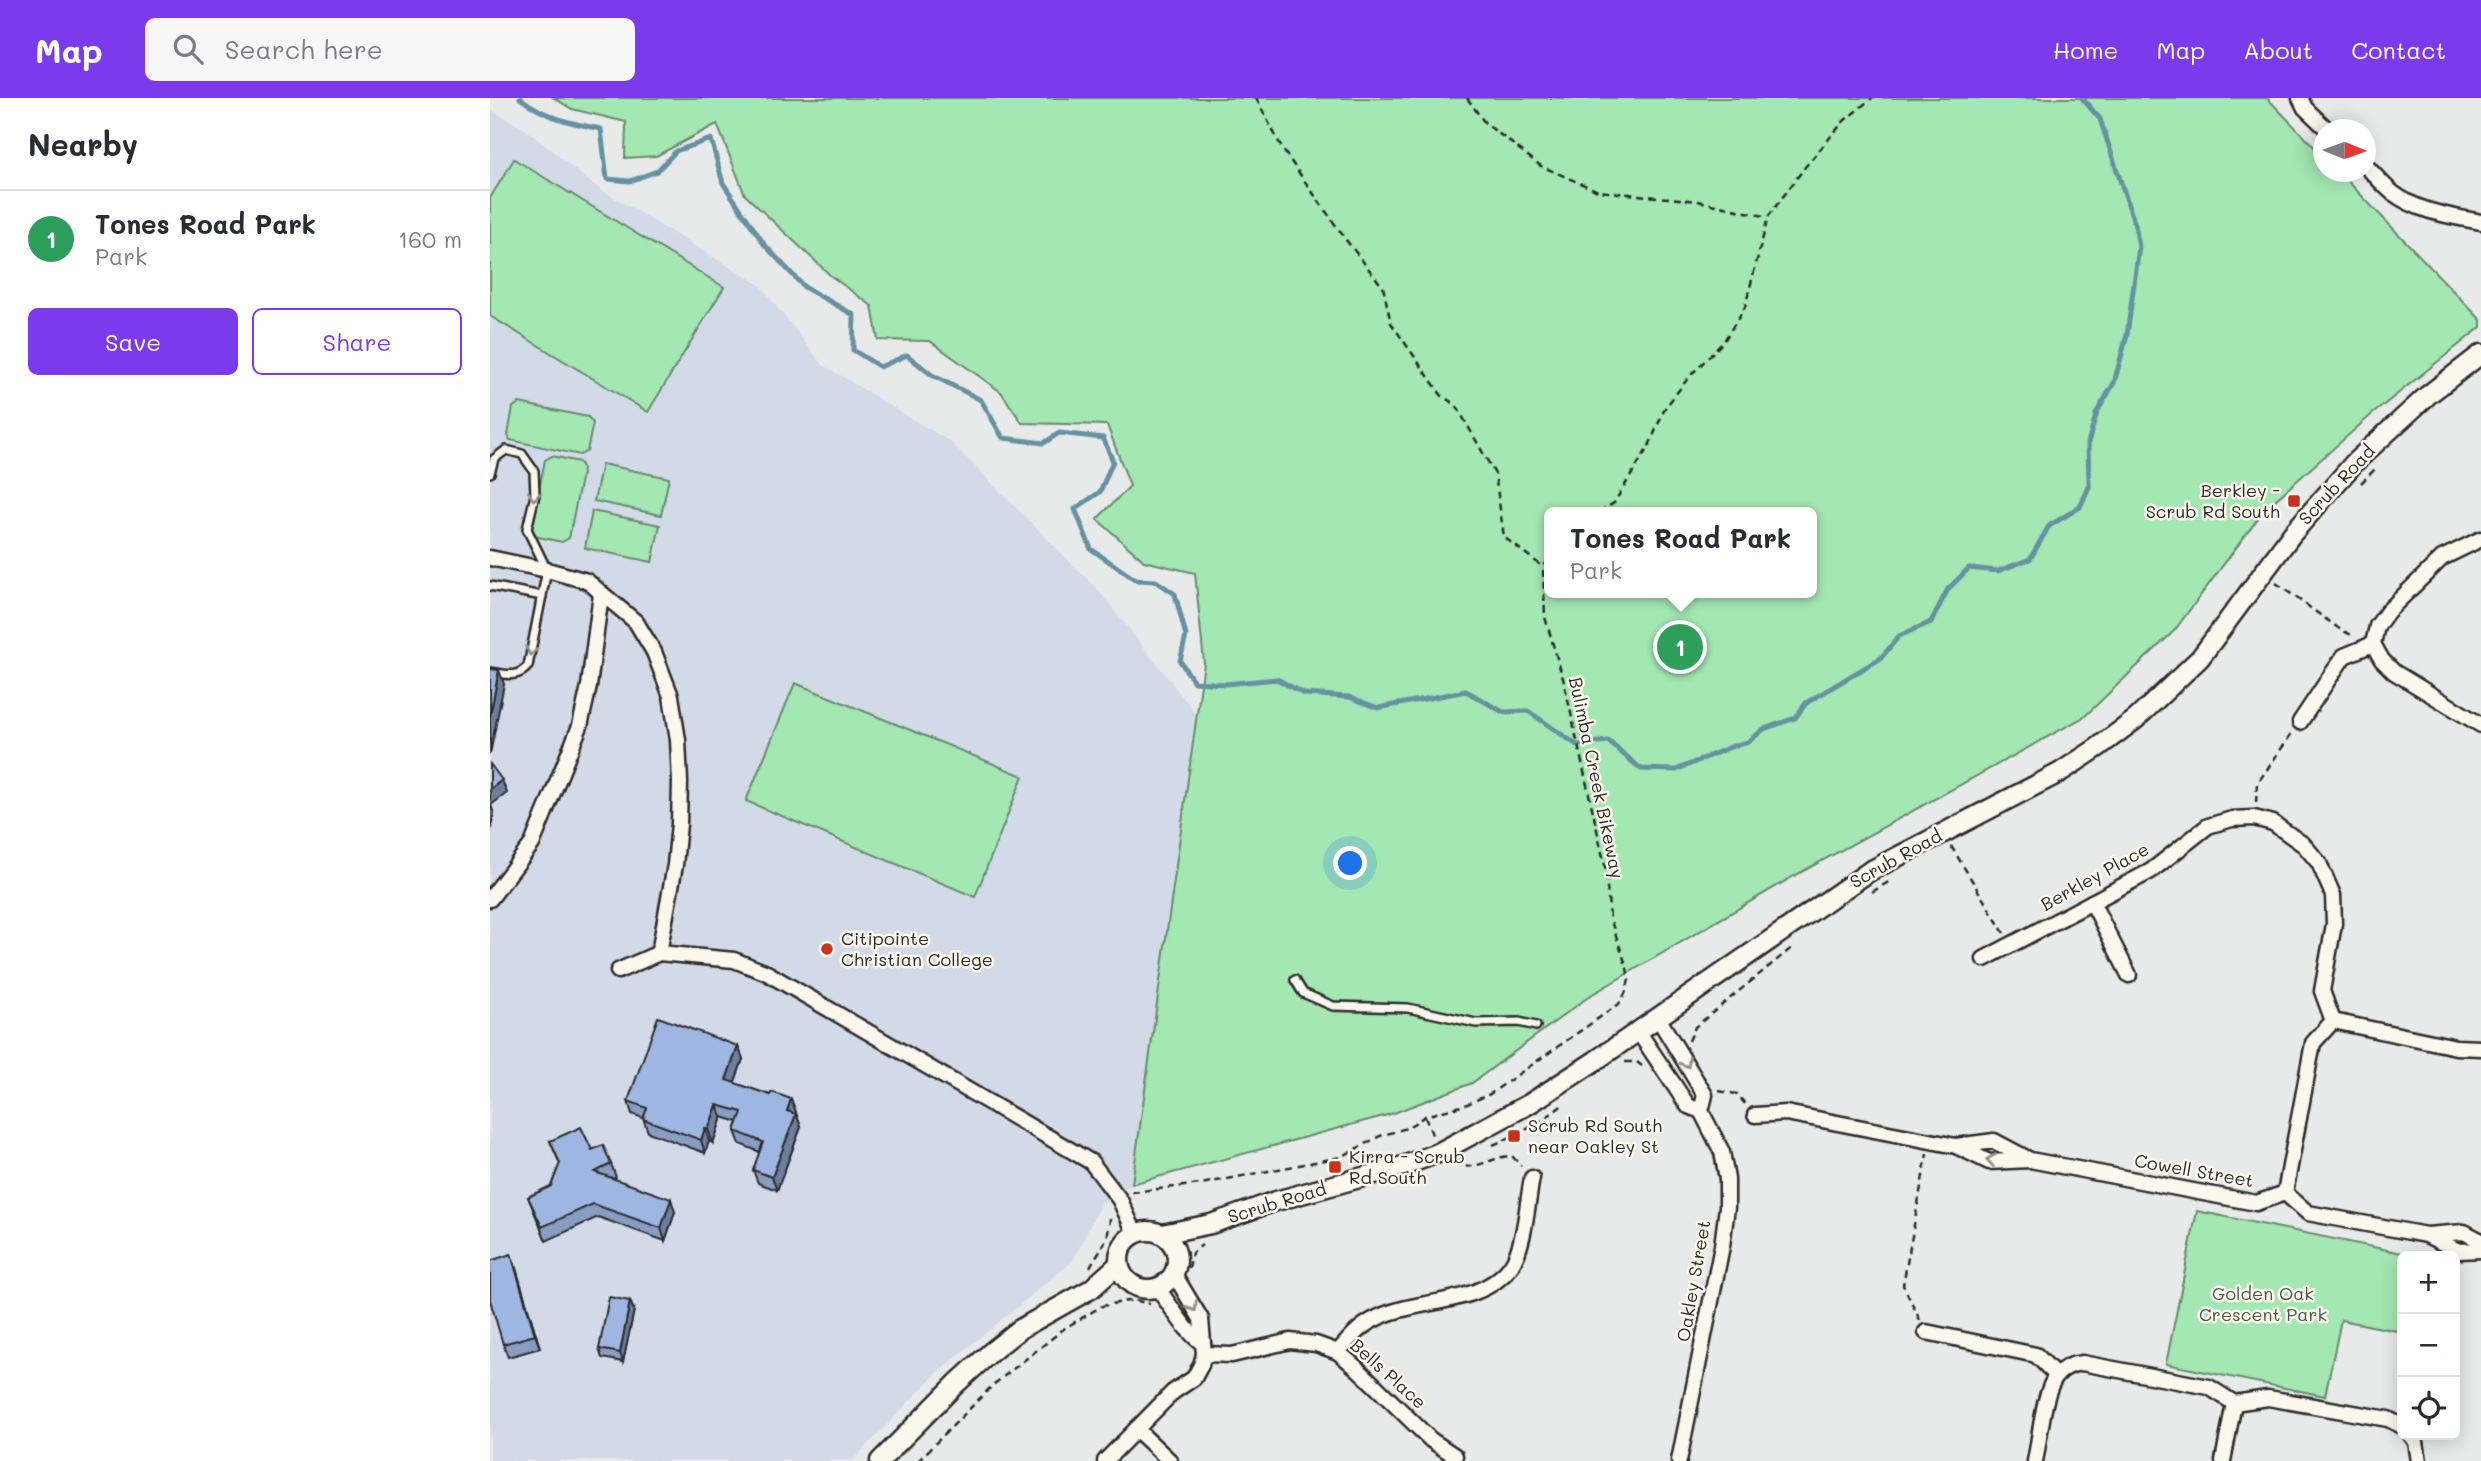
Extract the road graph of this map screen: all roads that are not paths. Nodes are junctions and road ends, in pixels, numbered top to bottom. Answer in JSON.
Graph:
{"nodes":[{"id":1,"x":2300,"y":98,"type":"edge"},
{"id":2,"x":2316,"y":119,"type":"edge"},
{"id":3,"x":2376,"y":176,"type":"edge"},
{"id":4,"x":2481,"y":222,"type":"edge"},
{"id":5,"x":2481,"y":354,"type":"edge"},
{"id":6,"x":490,"y":473,"type":"edge"},
{"id":7,"x":2481,"y":539,"type":"edge"},
{"id":8,"x":490,"y":558,"type":"edge"},
{"id":9,"x":547,"y":570,"type":"junction"},
{"id":10,"x":490,"y":586,"type":"edge"},
{"id":11,"x":601,"y":594,"type":"junction"},
{"id":12,"x":542,"y":596,"type":"junction"},
{"id":13,"x":2373,"y":644,"type":"junction"},
{"id":14,"x":490,"y":671,"type":"edge"},
{"id":15,"x":2300,"y":722,"type":"road end"},
{"id":16,"x":2481,"y":724,"type":"edge"},
{"id":17,"x":490,"y":899,"type":"edge"},
{"id":18,"x":2092,"y":902,"type":"junction"},
{"id":19,"x":659,"y":953,"type":"junction"},
{"id":20,"x":1984,"y":959,"type":"dead end"},
{"id":21,"x":618,"y":971,"type":"dead end"},
{"id":22,"x":2129,"y":975,"type":"dead end"},
{"id":23,"x":1295,"y":981,"type":"dead end"},
{"id":24,"x":1658,"y":1018,"type":"junction"},
{"id":25,"x":2333,"y":1021,"type":"junction"},
{"id":26,"x":1536,"y":1026,"type":"dead end"},
{"id":27,"x":1638,"y":1031,"type":"junction"},
{"id":28,"x":2481,"y":1048,"type":"edge"},
{"id":29,"x":1701,"y":1111,"type":"junction"},
{"id":30,"x":1755,"y":1115,"type":"road end"},
{"id":31,"x":1955,"y":1146,"type":"junction"},
{"id":32,"x":2029,"y":1160,"type":"junction"},
{"id":33,"x":1532,"y":1178,"type":"road end"},
{"id":34,"x":2286,"y":1193,"type":"junction"},
{"id":35,"x":1211,"y":1224,"type":"junction"},
{"id":36,"x":1135,"y":1233,"type":"junction"},
{"id":37,"x":1162,"y":1234,"type":"junction"},
{"id":38,"x":2426,"y":1236,"type":"junction"},
{"id":39,"x":2481,"y":1241,"type":"edge"},
{"id":40,"x":2481,"y":1250,"type":"edge"},
{"id":41,"x":1177,"y":1253,"type":"junction"},
{"id":42,"x":1119,"y":1264,"type":"junction"},
{"id":43,"x":1174,"y":1274,"type":"junction"},
{"id":44,"x":1131,"y":1284,"type":"junction"},
{"id":45,"x":1097,"y":1286,"type":"junction"},
{"id":46,"x":1157,"y":1287,"type":"junction"},
{"id":47,"x":1926,"y":1332,"type":"road end"},
{"id":48,"x":1203,"y":1349,"type":"junction"},
{"id":49,"x":1338,"y":1352,"type":"junction"},
{"id":50,"x":2056,"y":1376,"type":"junction"},
{"id":51,"x":2234,"y":1403,"type":"junction"},
{"id":52,"x":2397,"y":1424,"type":"edge"},
{"id":53,"x":1136,"y":1429,"type":"junction"},
{"id":54,"x":2415,"y":1440,"type":"edge"},
{"id":55,"x":1455,"y":1456,"type":"dead end"},
{"id":56,"x":880,"y":1461,"type":"edge"},
{"id":57,"x":1105,"y":1461,"type":"edge"},
{"id":58,"x":1170,"y":1461,"type":"edge"},
{"id":59,"x":1679,"y":1461,"type":"edge"},
{"id":60,"x":2035,"y":1461,"type":"edge"},
{"id":61,"x":2223,"y":1461,"type":"edge"},
{"id":62,"x":2418,"y":1461,"type":"edge"}],
"edges":[{"from":1,"to":2,"type":"street"},
{"from":3,"to":4,"type":"street"},
{"from":5,"to":24,"type":"street","name":"Scrub Road"},
{"from":6,"to":9,"type":"lane","one_way":true},
{"from":7,"to":13,"type":"street"},
{"from":8,"to":9,"type":"street"},
{"from":9,"to":11,"type":"street"},
{"from":9,"to":12,"type":"lane"},
{"from":10,"to":12,"type":"lane"},
{"from":11,"to":17,"type":"street"},
{"from":11,"to":19,"type":"street"},
{"from":12,"to":14,"type":"lane","one_way":true},
{"from":13,"to":15,"type":"street"},
{"from":13,"to":16,"type":"street"},
{"from":18,"to":20,"type":"street","name":"Berkley Place"},
{"from":18,"to":22,"type":"street"},
{"from":18,"to":25,"type":"street","name":"Berkley Place"},
{"from":19,"to":21,"type":"street"},
{"from":19,"to":36,"type":"street"},
{"from":23,"to":26,"type":"lane"},
{"from":24,"to":27,"type":"street","name":"Scrub Road"},
{"from":24,"to":29,"type":"street","one_way":true},
{"from":25,"to":28,"type":"street"},
{"from":25,"to":34,"type":"street"},
{"from":27,"to":29,"type":"street","name":"Oakley Street"},
{"from":27,"to":35,"type":"street","name":"Scrub Road"},
{"from":29,"to":59,"type":"street","name":"Oakley Street"},
{"from":30,"to":31,"type":"street","name":"Cowell Street"},
{"from":32,"to":31,"type":"street","name":"Cowell Street","one_way":true},
{"from":31,"to":32,"type":"street","name":"Cowell Street"},
{"from":32,"to":34,"type":"street","name":"Cowell Street"},
{"from":33,"to":49,"type":"street"},
{"from":34,"to":38,"type":"street"},
{"from":35,"to":37,"type":"street","name":"Scrub Road"},
{"from":35,"to":41,"type":"street","name":"Scrub Road"},
{"from":36,"to":37,"type":"street"},
{"from":36,"to":42,"type":"street"},
{"from":37,"to":41,"type":"street"},
{"from":38,"to":39,"type":"street"},
{"from":38,"to":40,"type":"street"},
{"from":41,"to":43,"type":"street"},
{"from":42,"to":44,"type":"street"},
{"from":42,"to":45,"type":"street"},
{"from":43,"to":46,"type":"street"},
{"from":43,"to":48,"type":"street","one_way":true},
{"from":44,"to":45,"type":"street"},
{"from":44,"to":46,"type":"street"},
{"from":45,"to":56,"type":"street"},
{"from":46,"to":48,"type":"street"},
{"from":47,"to":50,"type":"street"},
{"from":48,"to":49,"type":"street","name":"Bells Place"},
{"from":48,"to":53,"type":"street"},
{"from":49,"to":55,"type":"street","name":"Bells Place"},
{"from":50,"to":51,"type":"street"},
{"from":50,"to":60,"type":"street"},
{"from":51,"to":52,"type":"street"},
{"from":51,"to":61,"type":"street"},
{"from":53,"to":57,"type":"street"},
{"from":53,"to":58,"type":"street"},
{"from":54,"to":62,"type":"street"}]}
